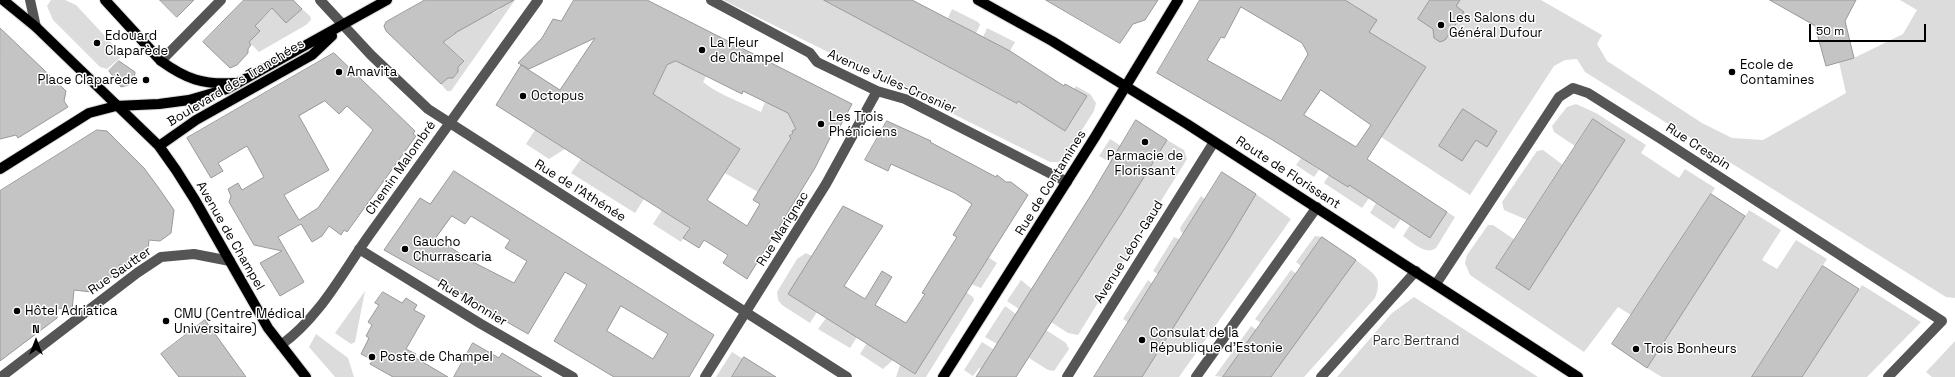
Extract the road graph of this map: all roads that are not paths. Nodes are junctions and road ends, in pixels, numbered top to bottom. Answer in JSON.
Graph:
{"nodes":[{"id":1,"x":3,"y":0,"type":"edge"},
{"id":2,"x":30,"y":0,"type":"edge"},
{"id":3,"x":104,"y":0,"type":"edge"},
{"id":4,"x":221,"y":0,"type":"edge"},
{"id":5,"x":320,"y":0,"type":"edge"},
{"id":6,"x":387,"y":0,"type":"edge"},
{"id":7,"x":538,"y":0,"type":"edge"},
{"id":8,"x":711,"y":0,"type":"edge"},
{"id":9,"x":978,"y":0,"type":"edge"},
{"id":10,"x":1178,"y":0,"type":"edge"},
{"id":11,"x":344,"y":25,"type":"junction"},
{"id":12,"x":36,"y":27,"type":"junction"},
{"id":13,"x":161,"y":61,"type":"junction"},
{"id":14,"x":240,"y":82,"type":"junction"},
{"id":15,"x":1126,"y":87,"type":"junction"},
{"id":16,"x":877,"y":91,"type":"junction"},
{"id":17,"x":116,"y":106,"type":"junction"},
{"id":18,"x":449,"y":124,"type":"junction"},
{"id":19,"x":1214,"y":142,"type":"junction"},
{"id":20,"x":159,"y":146,"type":"junction"},
{"id":21,"x":0,"y":169,"type":"edge"},
{"id":22,"x":1067,"y":182,"type":"junction"},
{"id":23,"x":1317,"y":207,"type":"junction"},
{"id":24,"x":359,"y":249,"type":"junction"},
{"id":25,"x":230,"y":261,"type":"junction"},
{"id":26,"x":1416,"y":271,"type":"junction"},
{"id":27,"x":1436,"y":284,"type":"junction"},
{"id":28,"x":745,"y":312,"type":"junction"},
{"id":29,"x":281,"y":345,"type":"junction"},
{"id":30,"x":1,"y":377,"type":"edge"},
{"id":31,"x":306,"y":377,"type":"edge"},
{"id":32,"x":573,"y":377,"type":"edge"},
{"id":33,"x":705,"y":377,"type":"edge"},
{"id":34,"x":847,"y":377,"type":"edge"},
{"id":35,"x":943,"y":377,"type":"edge"},
{"id":36,"x":1067,"y":377,"type":"edge"},
{"id":37,"x":1196,"y":377,"type":"edge"},
{"id":38,"x":1321,"y":377,"type":"edge"},
{"id":39,"x":1578,"y":377,"type":"edge"},
{"id":40,"x":1888,"y":377,"type":"edge"}],
"edges":[{"from":1,"to":12,"type":"main road"},
{"from":2,"to":12,"type":"street"},
{"from":3,"to":13,"type":"main road"},
{"from":4,"to":13,"type":"street"},
{"from":5,"to":11,"type":"street","name":"Rue de l'Athénée"},
{"from":6,"to":11,"type":"main road","name":"Boulevard des Tranchées"},
{"from":7,"to":18,"type":"street","name":"Chemin Malombré"},
{"from":8,"to":16,"type":"street","name":"Avenue Jules-Crosnier"},
{"from":9,"to":15,"type":"main road","name":"Route de Florissant"},
{"from":10,"to":15,"type":"main road","name":"Rue de Contamines"},
{"from":11,"to":14,"type":"main road","name":"Boulevard des Tranchées"},
{"from":11,"to":18,"type":"street","name":"Rue de l'Athénée"},
{"from":11,"to":20,"type":"main road","name":"Boulevard des Tranchées"},
{"from":12,"to":17,"type":"main road"},
{"from":13,"to":14,"type":"main road"},
{"from":14,"to":17,"type":"main road"},
{"from":15,"to":19,"type":"main road","name":"Route de Florissant"},
{"from":15,"to":22,"type":"main road","name":"Rue de Contamines"},
{"from":16,"to":22,"type":"street","name":"Avenue Jules-Crosnier"},
{"from":16,"to":28,"type":"street","name":"Rue Marignac"},
{"from":17,"to":20,"type":"main road"},
{"from":17,"to":21,"type":"main road"},
{"from":18,"to":24,"type":"street","name":"Chemin Malombré"},
{"from":18,"to":28,"type":"street","name":"Rue de l'Athénée"},
{"from":19,"to":23,"type":"main road","name":"Route de Florissant"},
{"from":19,"to":36,"type":"street","name":"Avenue Léon-Gaud"},
{"from":20,"to":25,"type":"main road","name":"Avenue de Champel"},
{"from":22,"to":35,"type":"main road","name":"Rue de Contamines"},
{"from":23,"to":26,"type":"main road","name":"Route de Florissant"},
{"from":23,"to":37,"type":"street"},
{"from":24,"to":29,"type":"street","name":"Chemin Malombré"},
{"from":24,"to":32,"type":"street","name":"Rue Monnier"},
{"from":25,"to":29,"type":"main road","name":"Avenue de Champel"},
{"from":25,"to":30,"type":"street","name":"Rue Sautter"},
{"from":26,"to":27,"type":"main road","name":"Route de Florissant"},
{"from":26,"to":38,"type":"street"},
{"from":27,"to":39,"type":"main road","name":"Route de Florissant"},
{"from":27,"to":40,"type":"street","name":"Rue Crespin"},
{"from":28,"to":33,"type":"street","name":"Rue Marignac"},
{"from":28,"to":34,"type":"street","name":"Rue de l'Athénée"},
{"from":29,"to":31,"type":"main road","name":"Avenue de Champel"}]}
